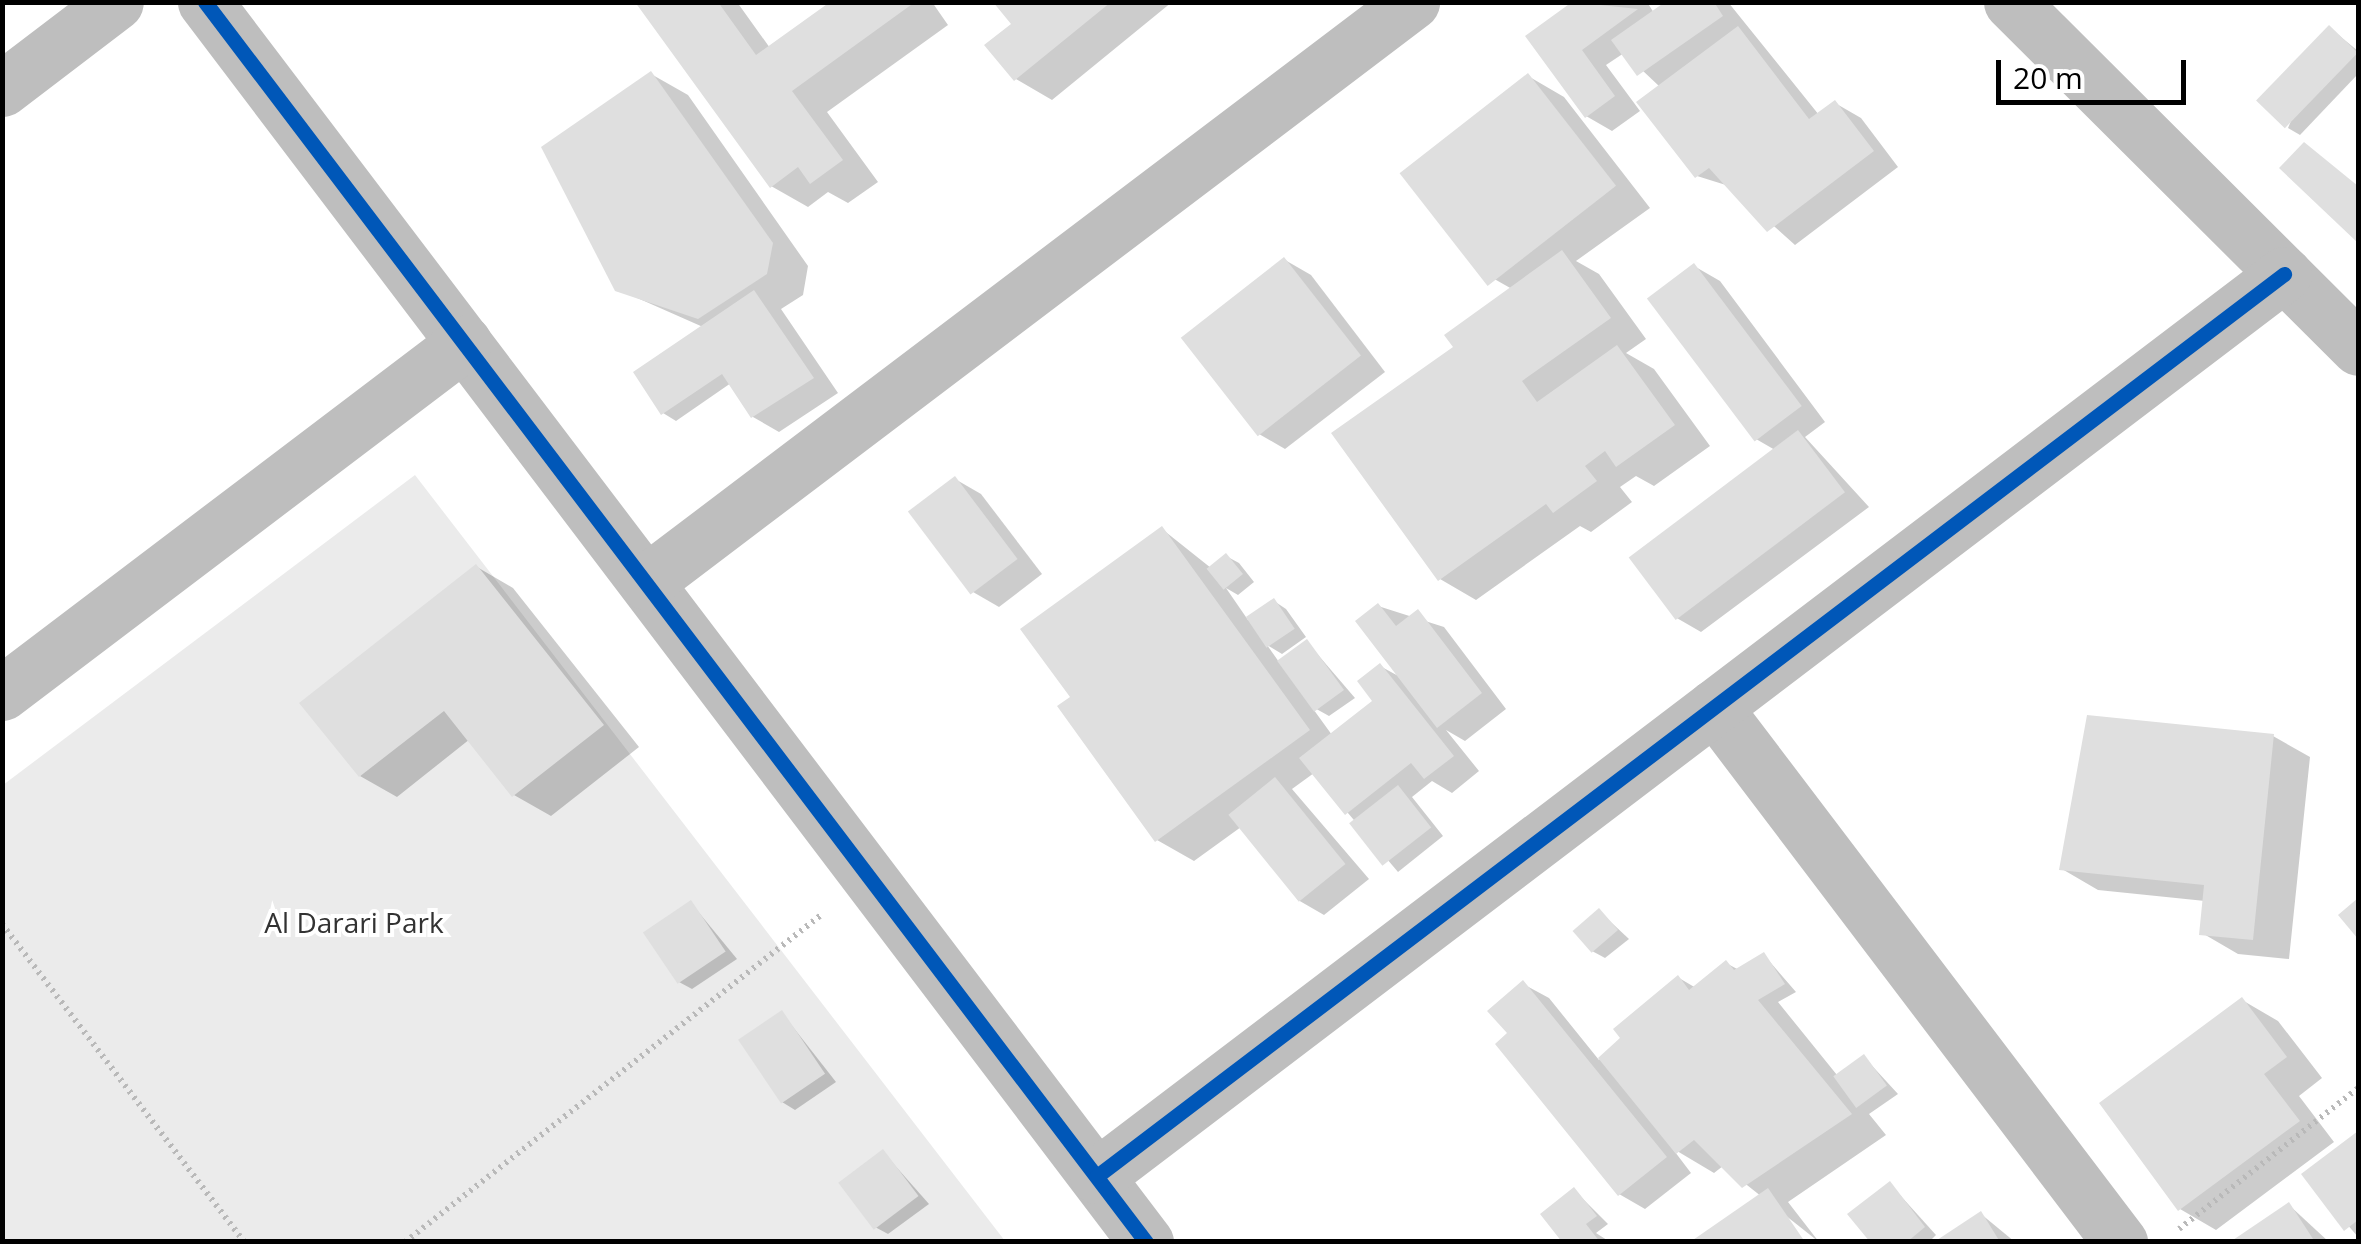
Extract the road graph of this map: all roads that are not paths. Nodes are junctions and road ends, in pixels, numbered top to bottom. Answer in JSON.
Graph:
{"nodes":[{"id":1,"x":116,"y":2,"type":"edge"},
{"id":2,"x":206,"y":2,"type":"edge"},
{"id":3,"x":1412,"y":2,"type":"edge"},
{"id":4,"x":2012,"y":2,"type":"edge"},
{"id":5,"x":2,"y":89,"type":"edge"},
{"id":6,"x":2284,"y":274,"type":"junction"},
{"id":7,"x":464,"y":343,"type":"junction"},
{"id":8,"x":2358,"y":348,"type":"edge"},
{"id":9,"x":646,"y":582,"type":"junction"},
{"id":10,"x":2,"y":693,"type":"edge"},
{"id":11,"x":1714,"y":707,"type":"junction"},
{"id":12,"x":1096,"y":1176,"type":"junction"},
{"id":13,"x":1146,"y":1242,"type":"edge"},
{"id":14,"x":2120,"y":1242,"type":"edge"}],
"edges":[{"from":1,"to":5,"type":"street"},
{"from":2,"to":7,"type":"street"},
{"from":3,"to":9,"type":"street"},
{"from":4,"to":6,"type":"street"},
{"from":6,"to":8,"type":"street"},
{"from":6,"to":11,"type":"street"},
{"from":7,"to":9,"type":"street"},
{"from":7,"to":10,"type":"street"},
{"from":9,"to":12,"type":"street"},
{"from":11,"to":12,"type":"street"},
{"from":11,"to":14,"type":"street"},
{"from":12,"to":13,"type":"street"}]}
